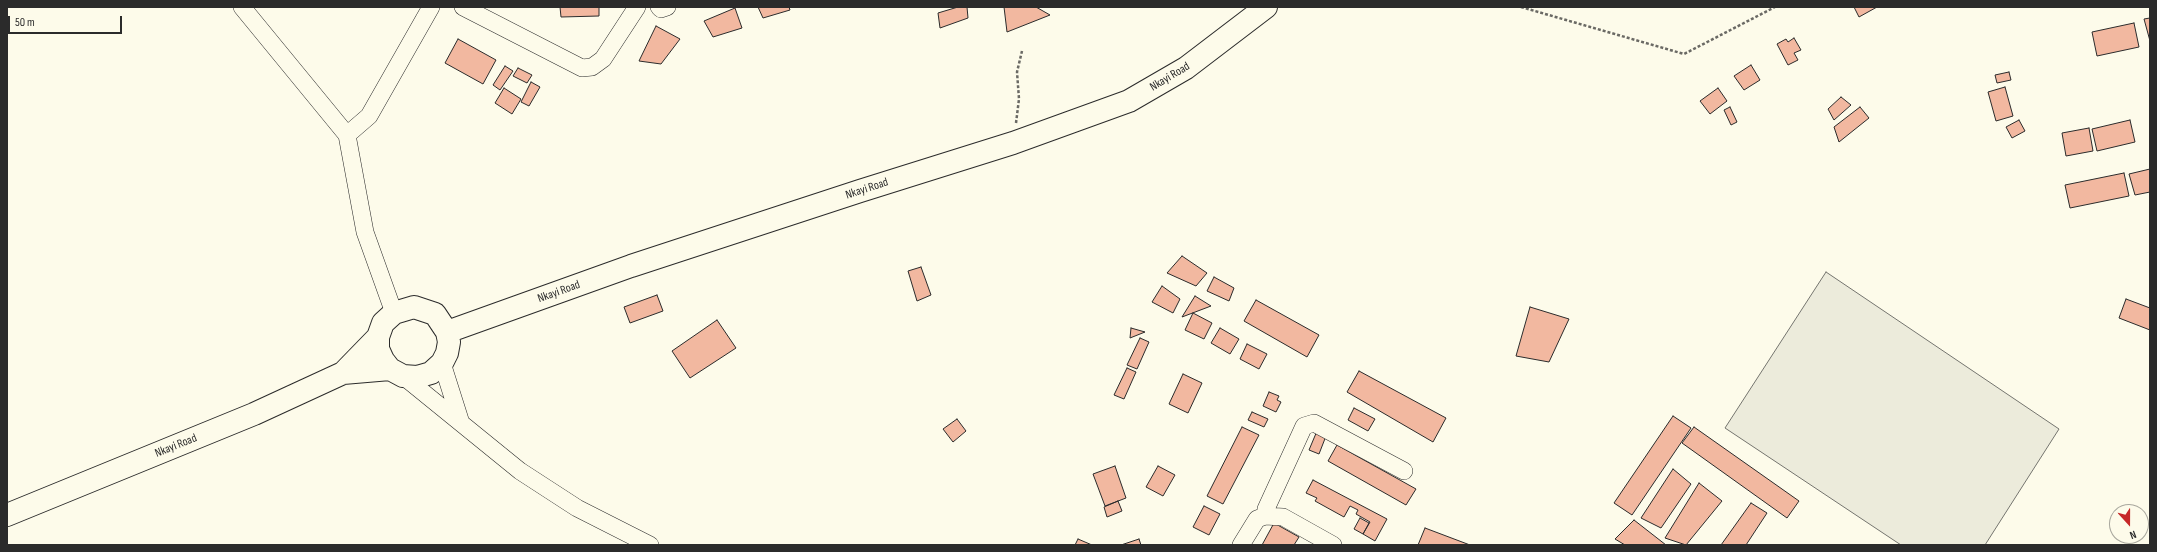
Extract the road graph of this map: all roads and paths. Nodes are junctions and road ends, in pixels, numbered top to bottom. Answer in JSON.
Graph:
{"nodes":[{"id":1,"x":242,"y":7,"type":"edge"},
{"id":2,"x":431,"y":7,"type":"edge"},
{"id":3,"x":463,"y":7,"type":"edge"},
{"id":4,"x":637,"y":7,"type":"edge"},
{"id":5,"x":659,"y":7,"type":"edge"},
{"id":6,"x":667,"y":7,"type":"edge"},
{"id":7,"x":1266,"y":7,"type":"edge"},
{"id":8,"x":1521,"y":7,"type":"edge"},
{"id":9,"x":1775,"y":7,"type":"edge"},
{"id":10,"x":1022,"y":51,"type":"dead end"},
{"id":11,"x":347,"y":135,"type":"junction"},
{"id":12,"x":1013,"y":143,"type":"junction"},
{"id":13,"x":394,"y":313,"type":"junction"},
{"id":14,"x":447,"y":332,"type":"junction"},
{"id":15,"x":378,"y":337,"type":"junction"},
{"id":16,"x":442,"y":363,"type":"junction"},
{"id":17,"x":343,"y":373,"type":"junction"},
{"id":18,"x":396,"y":373,"type":"junction"},
{"id":19,"x":461,"y":423,"type":"junction"},
{"id":20,"x":1404,"y":471,"type":"dead end"},
{"id":21,"x":7,"y":515,"type":"edge"},
{"id":22,"x":1265,"y":516,"type":"junction"},
{"id":23,"x":650,"y":545,"type":"edge"},
{"id":24,"x":1241,"y":545,"type":"edge"},
{"id":25,"x":1333,"y":545,"type":"edge"}],
"edges":[{"from":1,"to":11,"type":"street"},
{"from":2,"to":11,"type":"street"},
{"from":3,"to":4,"type":"street"},
{"from":5,"to":6,"type":"street"},
{"from":7,"to":12,"type":"main road","name":"Nkayi Road"},
{"from":8,"to":9,"type":"path"},
{"from":10,"to":12,"type":"path"},
{"from":11,"to":13,"type":"street"},
{"from":12,"to":14,"type":"main road","name":"Nkayi Road"},
{"from":13,"to":14,"type":"main road"},
{"from":13,"to":15,"type":"main road","name":"Nkayi Road"},
{"from":14,"to":16,"type":"main road"},
{"from":15,"to":17,"type":"main road","name":"Nkayi Road"},
{"from":15,"to":18,"type":"main road"},
{"from":16,"to":18,"type":"main road","name":"Nkayi Road"},
{"from":16,"to":19,"type":"street"},
{"from":17,"to":18,"type":"main road","name":"Nkayi Road"},
{"from":17,"to":21,"type":"main road","name":"Nkayi Road"},
{"from":18,"to":19,"type":"street"},
{"from":19,"to":23,"type":"street"},
{"from":20,"to":22,"type":"street"},
{"from":22,"to":24,"type":"street"},
{"from":22,"to":25,"type":"street"}]}
